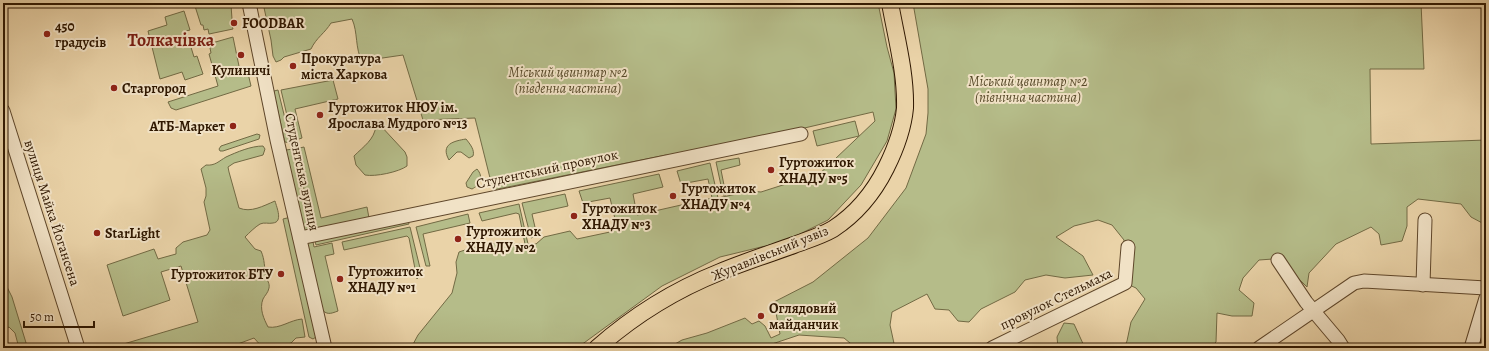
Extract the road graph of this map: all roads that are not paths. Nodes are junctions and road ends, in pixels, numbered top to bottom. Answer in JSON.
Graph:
{"nodes":[{"id":1,"x":249,"y":3,"type":"edge"},
{"id":2,"x":890,"y":3,"type":"edge"},
{"id":3,"x":3,"y":111,"type":"edge"},
{"id":4,"x":801,"y":134,"type":"dead end"},
{"id":5,"x":1425,"y":220,"type":"dead end"},
{"id":6,"x":300,"y":238,"type":"junction"},
{"id":7,"x":1128,"y":247,"type":"dead end"},
{"id":8,"x":1278,"y":260,"type":"dead end"},
{"id":9,"x":1423,"y":285,"type":"junction"},
{"id":10,"x":1486,"y":288,"type":"edge"},
{"id":11,"x":1486,"y":298,"type":"edge"},
{"id":12,"x":1314,"y":311,"type":"junction"},
{"id":13,"x":78,"y":348,"type":"edge"},
{"id":14,"x":325,"y":348,"type":"edge"},
{"id":15,"x":596,"y":348,"type":"edge"},
{"id":16,"x":992,"y":348,"type":"edge"},
{"id":17,"x":1259,"y":348,"type":"edge"},
{"id":18,"x":1343,"y":348,"type":"edge"},
{"id":19,"x":1471,"y":348,"type":"edge"}],
"edges":[{"from":1,"to":6,"type":"street","name":"Студентська вулиця"},
{"from":2,"to":15,"type":"main road","name":"Журавлівський узвіз"},
{"from":3,"to":13,"type":"street","name":"вулиця Майка Йогансена"},
{"from":4,"to":6,"type":"street","name":"Студентський провулок"},
{"from":5,"to":9,"type":"street"},
{"from":6,"to":14,"type":"street","name":"Студентська вулиця"},
{"from":7,"to":16,"type":"street","name":"провулок Стельмаха"},
{"from":8,"to":12,"type":"street"},
{"from":9,"to":10,"type":"street"},
{"from":9,"to":12,"type":"street"},
{"from":11,"to":19,"type":"street"},
{"from":12,"to":17,"type":"street"},
{"from":12,"to":18,"type":"street"}]}
